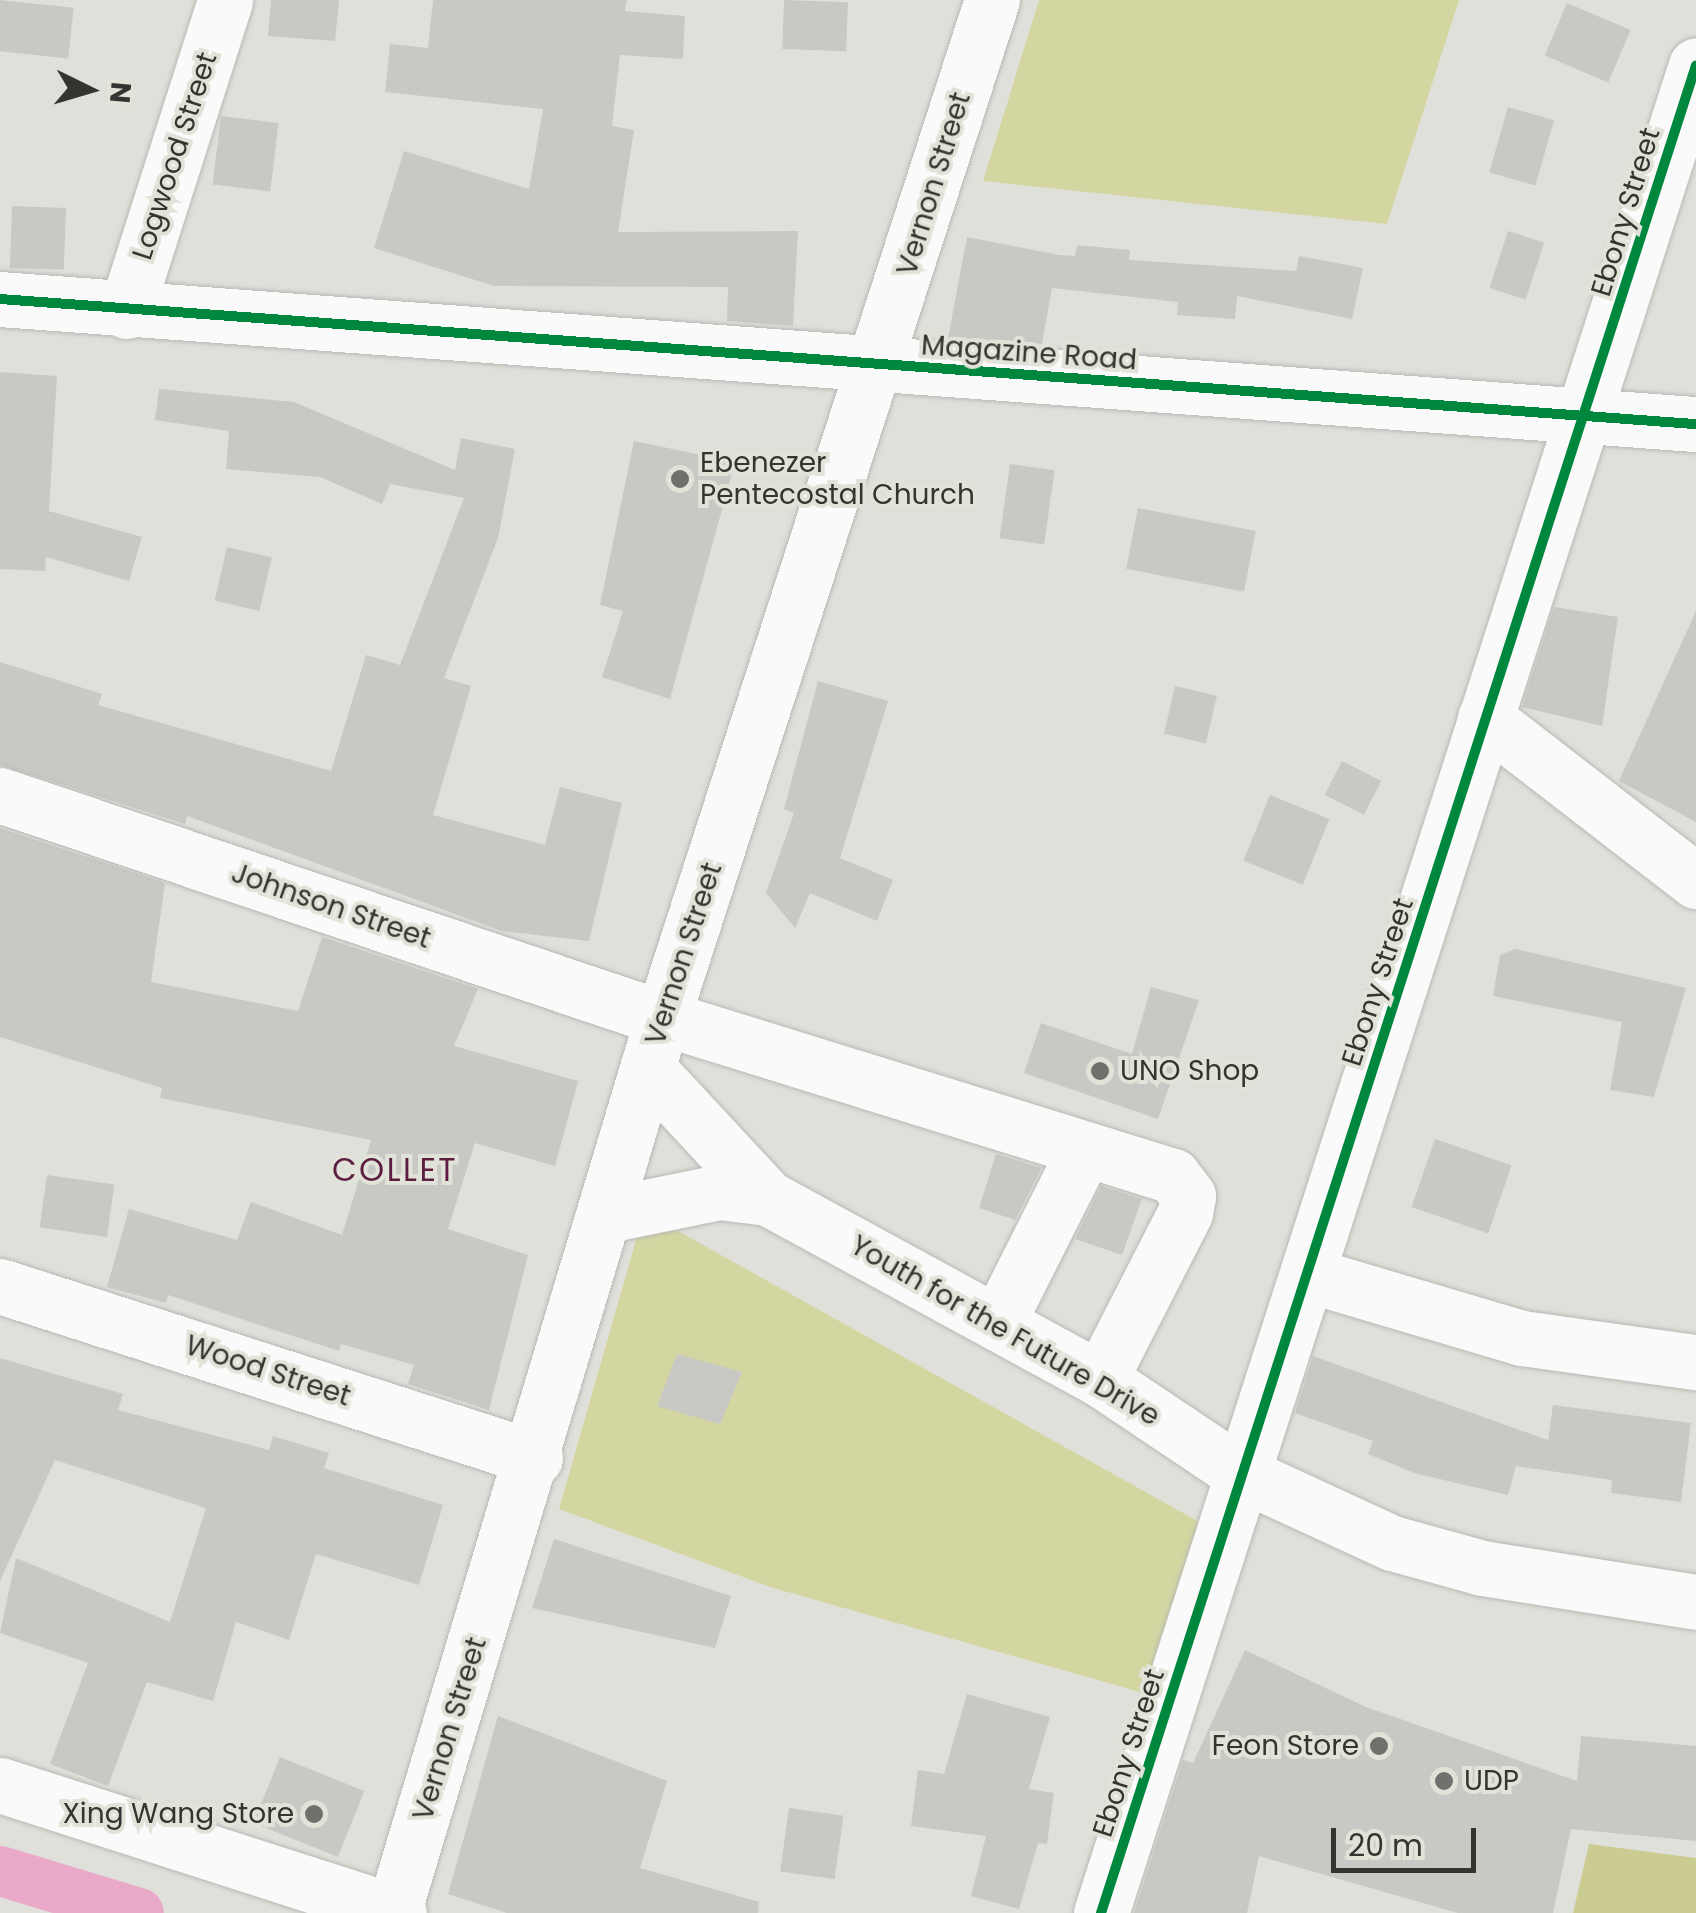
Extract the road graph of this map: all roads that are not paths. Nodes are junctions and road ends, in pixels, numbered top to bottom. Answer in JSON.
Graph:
{"nodes":[{"id":1,"x":225,"y":0,"type":"edge"},
{"id":2,"x":992,"y":0,"type":"edge"},
{"id":3,"x":1696,"y":65,"type":"edge"},
{"id":4,"x":0,"y":299,"type":"edge"},
{"id":5,"x":126,"y":312,"type":"junction"},
{"id":6,"x":876,"y":367,"type":"junction"},
{"id":7,"x":1586,"y":414,"type":"junction"},
{"id":8,"x":1696,"y":424,"type":"edge"},
{"id":9,"x":1485,"y":718,"type":"junction"},
{"id":10,"x":0,"y":794,"type":"edge"},
{"id":11,"x":1696,"y":881,"type":"edge"},
{"id":12,"x":663,"y":1016,"type":"junction"},
{"id":13,"x":648,"y":1069,"type":"junction"},
{"id":14,"x":1085,"y":1148,"type":"junction"},
{"id":15,"x":768,"y":1198,"type":"junction"},
{"id":16,"x":607,"y":1215,"type":"junction"},
{"id":17,"x":1308,"y":1274,"type":"junction"},
{"id":18,"x":0,"y":1286,"type":"edge"},
{"id":19,"x":998,"y":1320,"type":"junction"},
{"id":20,"x":1696,"y":1362,"type":"edge"},
{"id":21,"x":1100,"y":1379,"type":"junction"},
{"id":22,"x":535,"y":1458,"type":"junction"},
{"id":23,"x":1242,"y":1474,"type":"junction"},
{"id":24,"x":1696,"y":1602,"type":"edge"},
{"id":25,"x":0,"y":1786,"type":"edge"},
{"id":26,"x":395,"y":1912,"type":"edge"},
{"id":27,"x":1101,"y":1913,"type":"edge"}],
"edges":[{"from":1,"to":5,"type":"street","name":"Logwood Street"},
{"from":2,"to":6,"type":"street","name":"Vernon Street"},
{"from":3,"to":7,"type":"street","name":"Ebony Street"},
{"from":4,"to":5,"type":"street","name":"Magazine Road"},
{"from":5,"to":6,"type":"street","name":"Magazine Road"},
{"from":6,"to":7,"type":"street","name":"Magazine Road"},
{"from":6,"to":12,"type":"street","name":"Vernon Street"},
{"from":7,"to":8,"type":"street","name":"Magazine Road"},
{"from":7,"to":9,"type":"street","name":"Ebony Street"},
{"from":9,"to":11,"type":"street"},
{"from":9,"to":17,"type":"street","name":"Ebony Street"},
{"from":10,"to":12,"type":"street","name":"Johnson Street"},
{"from":12,"to":13,"type":"street","name":"Vernon Street"},
{"from":12,"to":14,"type":"street","name":"Johnson Street"},
{"from":13,"to":15,"type":"street","name":"Youth for the Future Drive"},
{"from":13,"to":16,"type":"street","name":"Vernon Street"},
{"from":14,"to":19,"type":"street"},
{"from":14,"to":21,"type":"street","name":"Johnson Street"},
{"from":15,"to":16,"type":"street","name":"Youth for the Future Drive"},
{"from":15,"to":19,"type":"street","name":"Youth for the Future Drive"},
{"from":16,"to":22,"type":"street","name":"Vernon Street"},
{"from":17,"to":20,"type":"street"},
{"from":17,"to":23,"type":"street","name":"Ebony Street"},
{"from":18,"to":22,"type":"street","name":"Wood Street"},
{"from":19,"to":21,"type":"street","name":"Youth for the Future Drive"},
{"from":21,"to":23,"type":"street","name":"Youth for the Future Drive"},
{"from":22,"to":26,"type":"street","name":"Vernon Street"},
{"from":23,"to":24,"type":"street","name":"Youth for the Future Drive"},
{"from":23,"to":27,"type":"street","name":"Ebony Street"},
{"from":25,"to":26,"type":"street"}]}
